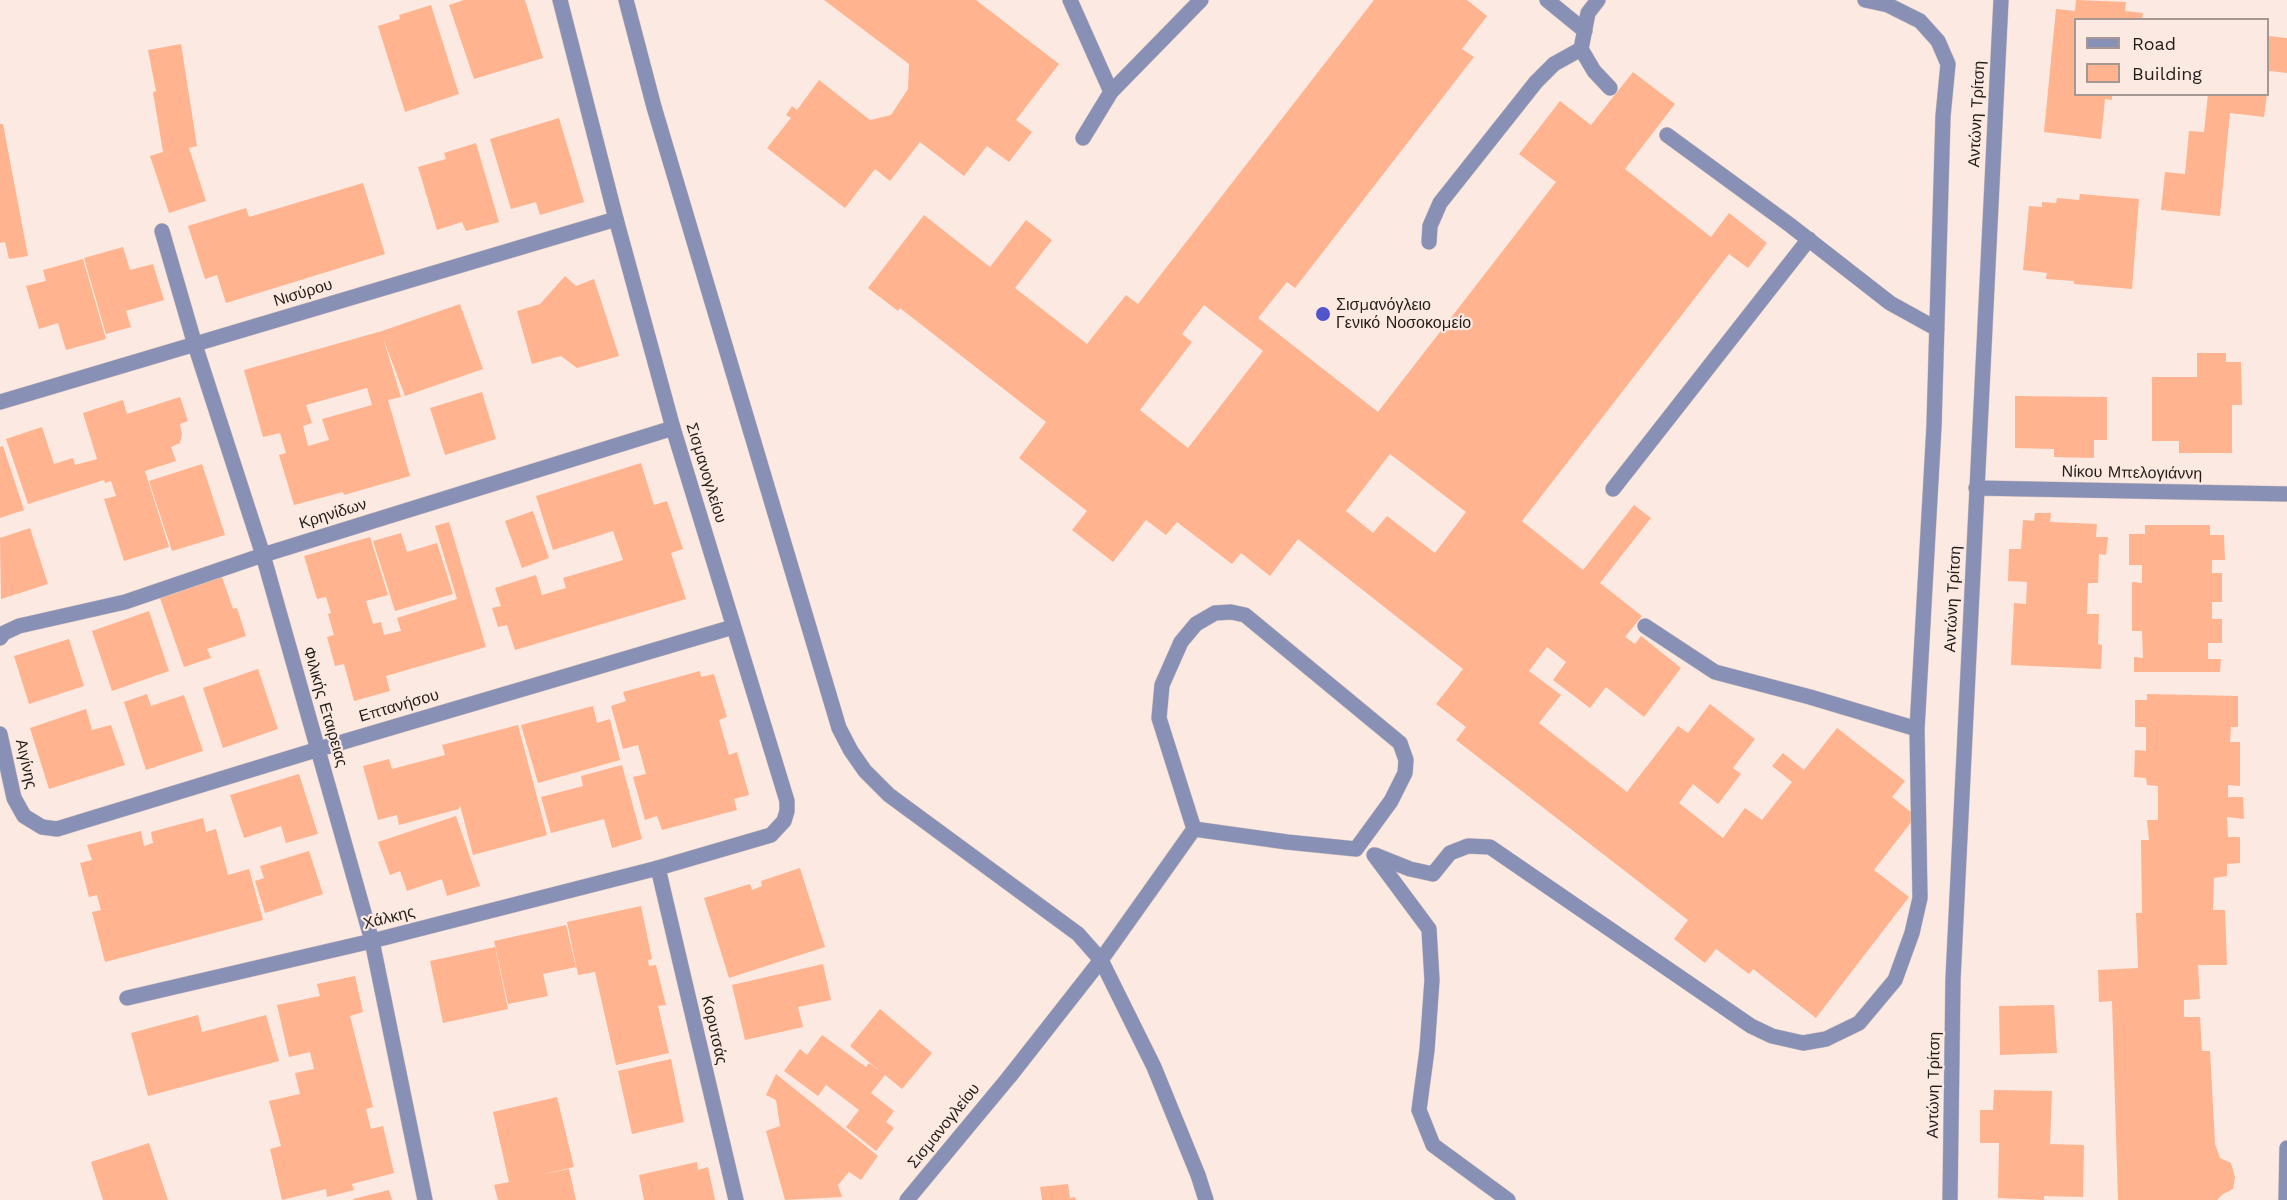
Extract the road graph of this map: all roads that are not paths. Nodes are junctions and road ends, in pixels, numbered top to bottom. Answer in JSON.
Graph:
{"nodes":[{"id":1,"x":560,"y":0,"type":"edge"},
{"id":2,"x":626,"y":0,"type":"edge"},
{"id":3,"x":1070,"y":0,"type":"edge"},
{"id":4,"x":1201,"y":0,"type":"edge"},
{"id":5,"x":1547,"y":0,"type":"edge"},
{"id":6,"x":1598,"y":0,"type":"edge"},
{"id":7,"x":1865,"y":0,"type":"edge"},
{"id":8,"x":2001,"y":0,"type":"edge"},
{"id":9,"x":1584,"y":31,"type":"junction"},
{"id":10,"x":1581,"y":49,"type":"junction"},
{"id":11,"x":1610,"y":88,"type":"dead end"},
{"id":12,"x":1111,"y":92,"type":"junction"},
{"id":13,"x":1667,"y":135,"type":"dead end"},
{"id":14,"x":1083,"y":138,"type":"dead end"},
{"id":15,"x":616,"y":219,"type":"junction"},
{"id":16,"x":162,"y":231,"type":"dead end"},
{"id":17,"x":1809,"y":239,"type":"junction"},
{"id":18,"x":1430,"y":242,"type":"dead end"},
{"id":19,"x":1937,"y":329,"type":"junction"},
{"id":20,"x":195,"y":345,"type":"junction"},
{"id":21,"x":0,"y":402,"type":"edge"},
{"id":22,"x":673,"y":428,"type":"junction"},
{"id":23,"x":1976,"y":488,"type":"junction"},
{"id":24,"x":1613,"y":489,"type":"dead end"},
{"id":25,"x":2287,"y":494,"type":"edge"},
{"id":26,"x":263,"y":555,"type":"junction"},
{"id":27,"x":1645,"y":626,"type":"dead end"},
{"id":28,"x":733,"y":627,"type":"junction"},
{"id":29,"x":2,"y":635,"type":"edge"},
{"id":30,"x":1917,"y":729,"type":"junction"},
{"id":31,"x":0,"y":734,"type":"edge"},
{"id":32,"x":319,"y":749,"type":"junction"},
{"id":33,"x":42,"y":827,"type":"joint"},
{"id":34,"x":1194,"y":829,"type":"junction"},
{"id":35,"x":1356,"y":849,"type":"junction"},
{"id":36,"x":1375,"y":855,"type":"junction"},
{"id":37,"x":658,"y":868,"type":"junction"},
{"id":38,"x":372,"y":942,"type":"junction"},
{"id":39,"x":1101,"y":960,"type":"junction"},
{"id":40,"x":127,"y":998,"type":"dead end"},
{"id":41,"x":2287,"y":1148,"type":"edge"},
{"id":42,"x":425,"y":1200,"type":"edge"},
{"id":43,"x":736,"y":1200,"type":"edge"},
{"id":44,"x":907,"y":1200,"type":"edge"},
{"id":45,"x":1206,"y":1200,"type":"edge"},
{"id":46,"x":1508,"y":1200,"type":"edge"},
{"id":47,"x":1950,"y":1200,"type":"edge"},
{"id":48,"x":2286,"y":1200,"type":"edge"}],
"edges":[{"from":1,"to":15,"type":"street","name":"Σισμανογλείου"},
{"from":2,"to":39,"type":"street"},
{"from":3,"to":12,"type":"street"},
{"from":4,"to":12,"type":"street"},
{"from":5,"to":9,"type":"street"},
{"from":6,"to":9,"type":"street"},
{"from":7,"to":19,"type":"street"},
{"from":8,"to":23,"type":"street","name":"Αντώνη Τρίτση"},
{"from":9,"to":10,"type":"street"},
{"from":10,"to":11,"type":"street"},
{"from":10,"to":18,"type":"street"},
{"from":12,"to":14,"type":"street"},
{"from":13,"to":17,"type":"street"},
{"from":15,"to":20,"type":"street","name":"Νισύρου"},
{"from":15,"to":22,"type":"street","name":"Σισμανογλείου"},
{"from":16,"to":20,"type":"street","name":"Φιλικής Εταιρειας"},
{"from":17,"to":19,"type":"street"},
{"from":17,"to":24,"type":"street"},
{"from":19,"to":30,"type":"street"},
{"from":20,"to":21,"type":"street","name":"Νισύρου"},
{"from":20,"to":26,"type":"street","name":"Φιλικής Εταιρειας"},
{"from":22,"to":26,"type":"street","name":"Κρηνίδων"},
{"from":22,"to":28,"type":"street","name":"Σισμανογλείου"},
{"from":23,"to":25,"type":"street","name":"Νίκου Μπελογιάννη"},
{"from":23,"to":47,"type":"street","name":"Αντώνη Τρίτση"},
{"from":26,"to":29,"type":"street","name":"Κρηνίδων"},
{"from":26,"to":32,"type":"street","name":"Φιλικής Εταιρειας"},
{"from":27,"to":30,"type":"street"},
{"from":28,"to":32,"type":"street","name":"Επτανήσου"},
{"from":28,"to":37,"type":"street","name":"Σισμανογλείου"},
{"from":30,"to":36,"type":"street"},
{"from":31,"to":33,"type":"street","name":"Αιγίνης"},
{"from":32,"to":33,"type":"street","name":"Επτανήσου"},
{"from":32,"to":38,"type":"street","name":"Φιλικής Εταιρειας"},
{"from":34,"to":35,"type":"street"},
{"from":34,"to":35,"type":"street"},
{"from":34,"to":39,"type":"street","name":"Σισμανογλείου"},
{"from":35,"to":36,"type":"street"},
{"from":36,"to":46,"type":"street"},
{"from":37,"to":38,"type":"street","name":"Χάλκης"},
{"from":37,"to":43,"type":"street","name":"Κορυτσάς"},
{"from":38,"to":40,"type":"street","name":"Χάλκης"},
{"from":38,"to":42,"type":"street","name":"Φιλικής Εταιρειας"},
{"from":39,"to":44,"type":"street","name":"Σισμανογλείου"},
{"from":39,"to":45,"type":"street"},
{"from":41,"to":48,"type":"street"}]}
